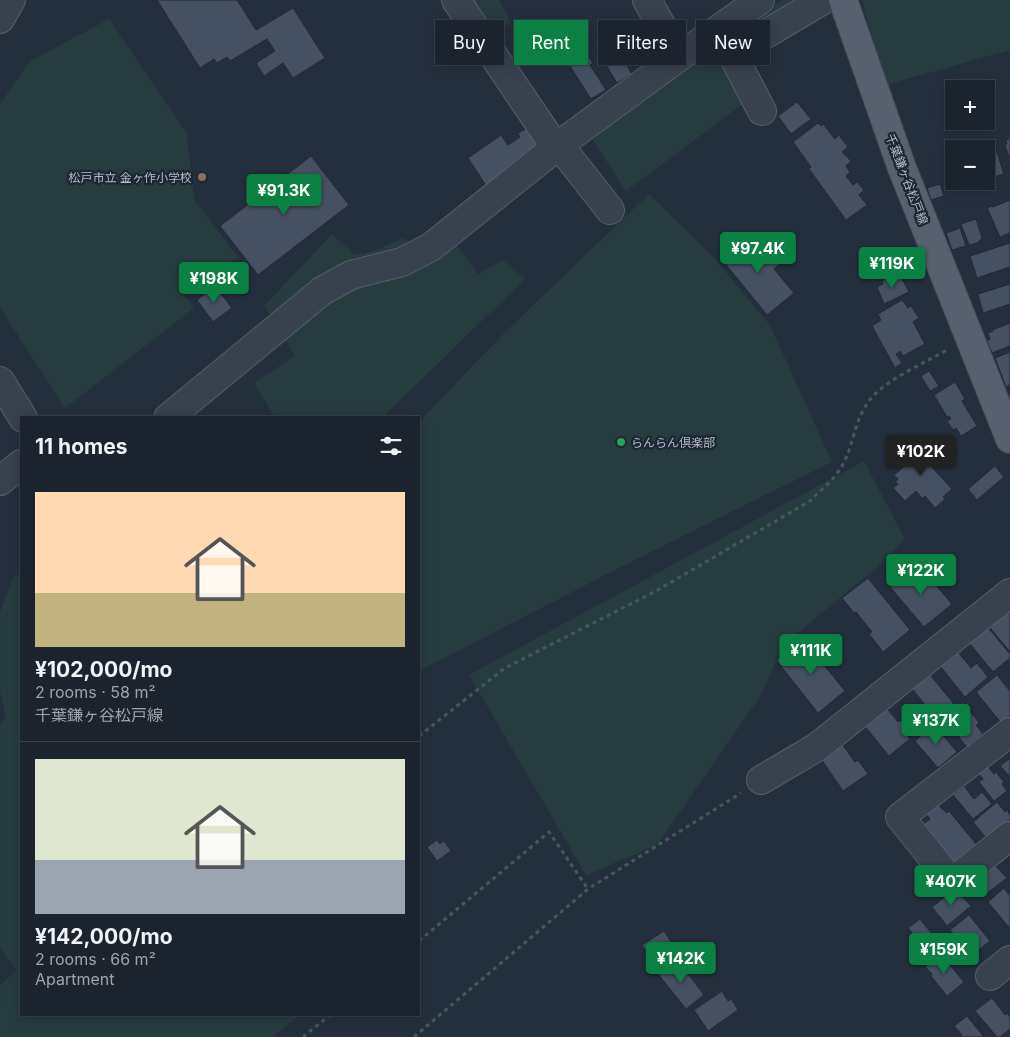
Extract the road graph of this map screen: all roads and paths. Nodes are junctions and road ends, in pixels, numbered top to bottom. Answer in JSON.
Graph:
{"nodes":[{"id":1,"x":11,"y":0,"type":"edge"},
{"id":2,"x":456,"y":0,"type":"edge"},
{"id":3,"x":647,"y":0,"type":"edge"},
{"id":4,"x":760,"y":0,"type":"edge"},
{"id":5,"x":823,"y":0,"type":"edge"},
{"id":6,"x":843,"y":0,"type":"edge"},
{"id":7,"x":0,"y":19,"type":"edge"},
{"id":8,"x":658,"y":20,"type":"edge"},
{"id":9,"x":686,"y":52,"type":"edge"},
{"id":10,"x":668,"y":65,"type":"edge"},
{"id":11,"x":762,"y":111,"type":"dead end"},
{"id":12,"x":558,"y":147,"type":"junction"},
{"id":13,"x":610,"y":210,"type":"dead end"},
{"id":14,"x":969,"y":338,"type":"junction"},
{"id":15,"x":0,"y":381,"type":"edge"},
{"id":16,"x":1002,"y":397,"type":"edge"},
{"id":17,"x":22,"y":416,"type":"edge"},
{"id":18,"x":170,"y":416,"type":"edge"},
{"id":19,"x":1010,"y":439,"type":"edge"},
{"id":20,"x":20,"y":465,"type":"edge"},
{"id":21,"x":0,"y":481,"type":"edge"},
{"id":22,"x":1010,"y":593,"type":"edge"},
{"id":23,"x":1010,"y":732,"type":"edge"},
{"id":24,"x":420,"y":735,"type":"edge"},
{"id":25,"x":761,"y":780,"type":"joint"},
{"id":26,"x":1010,"y":836,"type":"edge"},
{"id":27,"x":588,"y":889,"type":"junction"},
{"id":28,"x":420,"y":940,"type":"edge"},
{"id":29,"x":329,"y":1016,"type":"edge"},
{"id":30,"x":303,"y":1037,"type":"edge"},
{"id":31,"x":414,"y":1037,"type":"edge"}],
"edges":[{"from":1,"to":7,"type":"street"},
{"from":2,"to":12,"type":"street"},
{"from":3,"to":8,"type":"street"},
{"from":4,"to":9,"type":"street"},
{"from":5,"to":11,"type":"street"},
{"from":6,"to":14,"type":"main road","name":"千葉鎌ヶ谷松戸線"},
{"from":10,"to":12,"type":"street"},
{"from":12,"to":13,"type":"street"},
{"from":12,"to":18,"type":"street"},
{"from":14,"to":16,"type":"main road","name":"千葉鎌ヶ谷松戸線"},
{"from":14,"to":24,"type":"path"},
{"from":15,"to":17,"type":"street"},
{"from":16,"to":19,"type":"main road","name":"千葉鎌ヶ谷松戸線"},
{"from":20,"to":21,"type":"street"},
{"from":22,"to":25,"type":"street"},
{"from":23,"to":26,"type":"street"},
{"from":25,"to":27,"type":"path"},
{"from":27,"to":28,"type":"path"},
{"from":27,"to":31,"type":"path"},
{"from":29,"to":30,"type":"path"}]}
